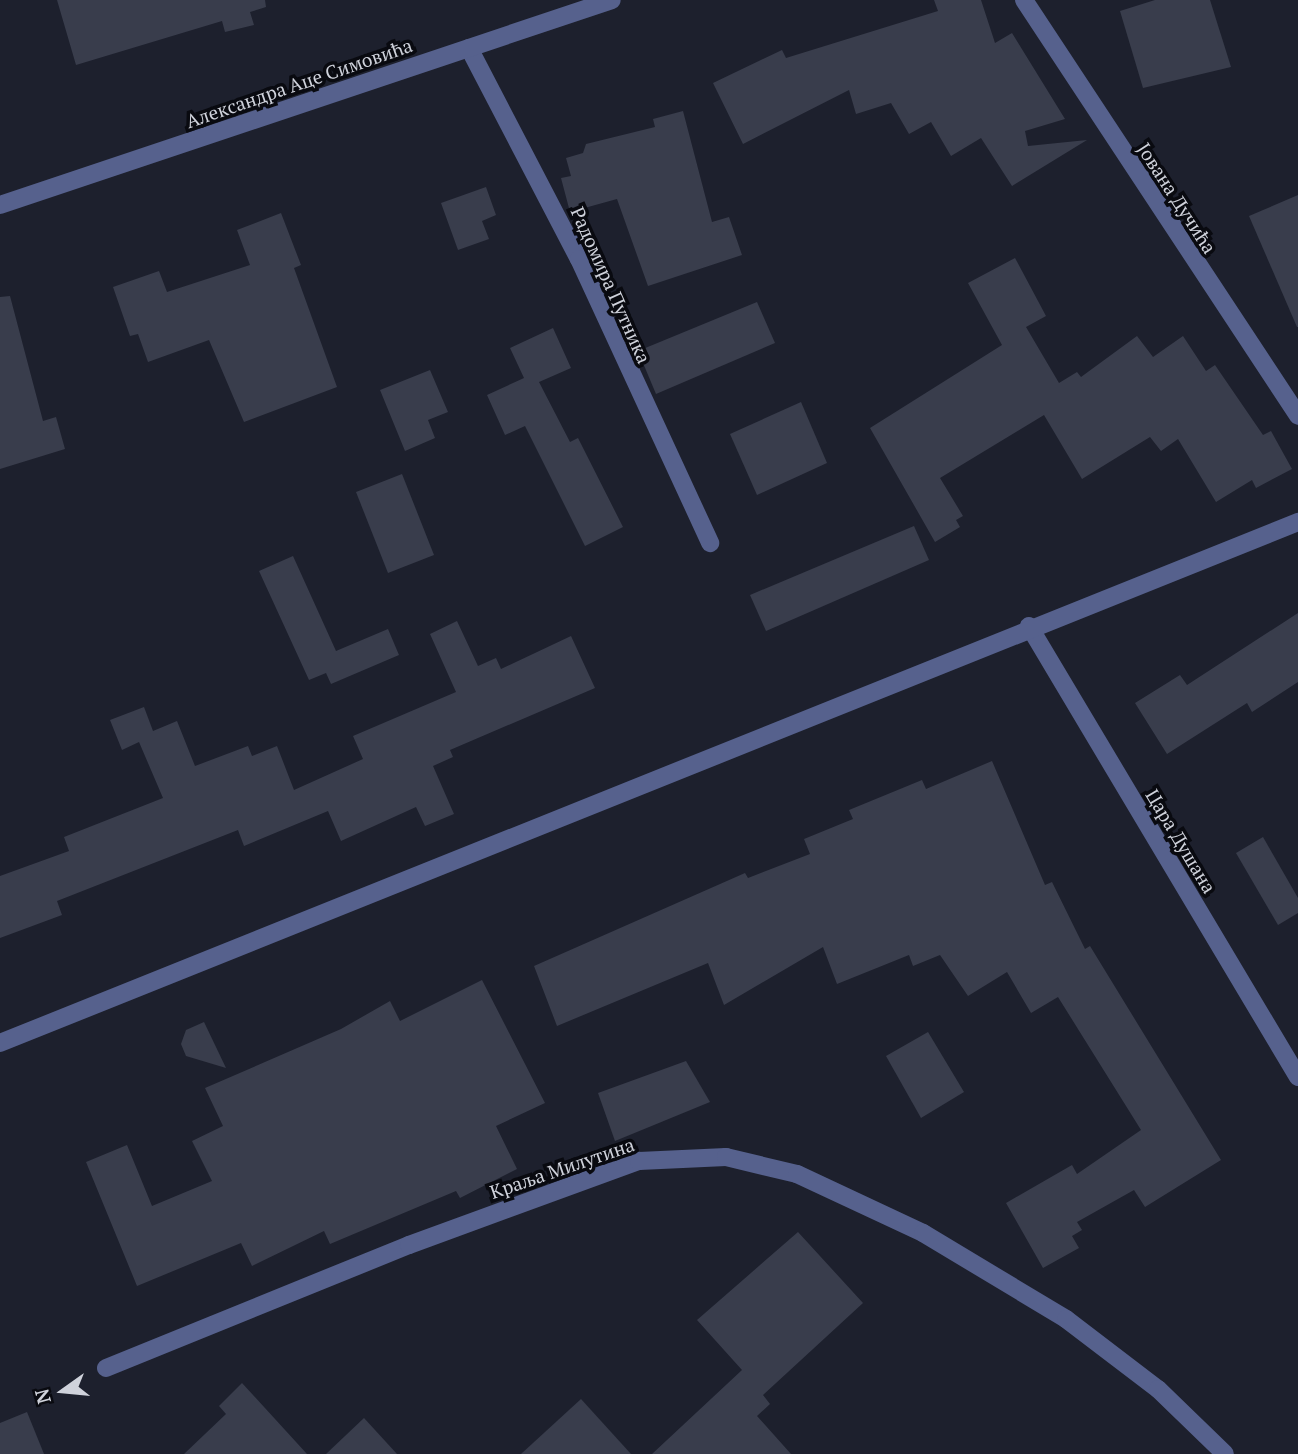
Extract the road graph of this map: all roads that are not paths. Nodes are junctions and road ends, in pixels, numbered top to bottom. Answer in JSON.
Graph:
{"nodes":[{"id":1,"x":612,"y":0,"type":"edge"},
{"id":2,"x":1024,"y":0,"type":"edge"},
{"id":3,"x":469,"y":48,"type":"junction"},
{"id":4,"x":0,"y":205,"type":"edge"},
{"id":5,"x":1298,"y":416,"type":"edge"},
{"id":6,"x":1298,"y":522,"type":"edge"},
{"id":7,"x":710,"y":543,"type":"dead end"},
{"id":8,"x":1029,"y":626,"type":"junction"},
{"id":9,"x":0,"y":1043,"type":"edge"},
{"id":10,"x":1298,"y":1077,"type":"edge"},
{"id":11,"x":106,"y":1368,"type":"dead end"},
{"id":12,"x":1225,"y":1454,"type":"edge"}],
"edges":[{"from":1,"to":3,"type":"street","name":"Александра Аце Симовића"},
{"from":2,"to":5,"type":"street","name":"Јована Дучића"},
{"from":3,"to":4,"type":"street","name":"Александра Аце Симовића"},
{"from":3,"to":7,"type":"street","name":"Радомира Путника"},
{"from":6,"to":8,"type":"street"},
{"from":8,"to":9,"type":"street"},
{"from":8,"to":10,"type":"street","name":"Цара Душана"},
{"from":11,"to":12,"type":"street","name":"Краља Милутина"}]}
